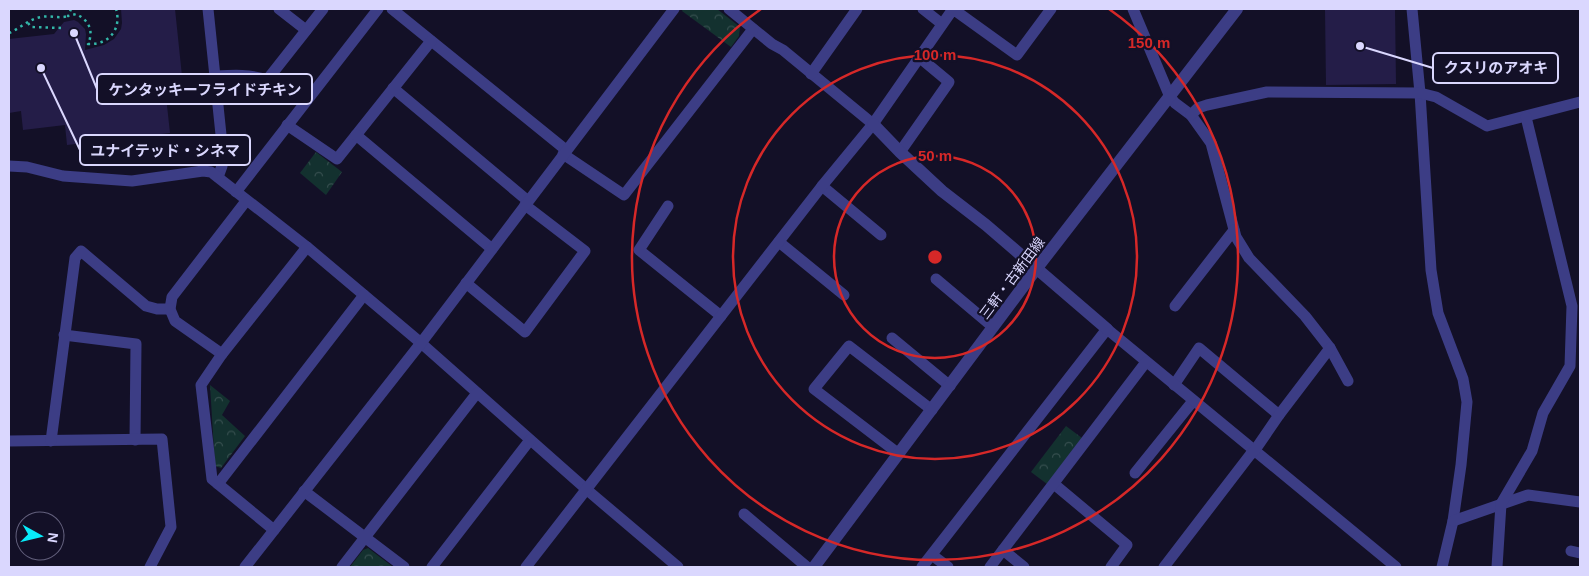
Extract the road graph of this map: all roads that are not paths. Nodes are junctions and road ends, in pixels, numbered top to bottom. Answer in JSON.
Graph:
{"nodes":[{"id":1,"x":208,"y":9,"type":"edge"},
{"id":2,"x":279,"y":9,"type":"edge"},
{"id":3,"x":323,"y":9,"type":"edge"},
{"id":4,"x":378,"y":9,"type":"edge"},
{"id":5,"x":392,"y":9,"type":"edge"},
{"id":6,"x":674,"y":9,"type":"edge"},
{"id":7,"x":729,"y":9,"type":"edge"},
{"id":8,"x":857,"y":9,"type":"edge"},
{"id":9,"x":923,"y":9,"type":"edge"},
{"id":10,"x":1051,"y":9,"type":"edge"},
{"id":11,"x":1133,"y":9,"type":"edge"},
{"id":12,"x":1238,"y":9,"type":"edge"},
{"id":13,"x":1412,"y":9,"type":"edge"},
{"id":14,"x":942,"y":24,"type":"junction"},
{"id":15,"x":752,"y":29,"type":"junction"},
{"id":16,"x":306,"y":30,"type":"junction"},
{"id":17,"x":432,"y":40,"type":"junction"},
{"id":18,"x":919,"y":57,"type":"junction"},
{"id":19,"x":810,"y":74,"type":"junction"},
{"id":20,"x":215,"y":76,"type":"junction"},
{"id":21,"x":393,"y":88,"type":"junction"},
{"id":22,"x":1420,"y":93,"type":"junction"},
{"id":23,"x":1170,"y":97,"type":"junction"},
{"id":24,"x":1580,"y":102,"type":"edge"},
{"id":25,"x":1191,"y":115,"type":"junction"},
{"id":26,"x":1526,"y":117,"type":"junction"},
{"id":27,"x":873,"y":124,"type":"junction"},
{"id":28,"x":287,"y":125,"type":"junction"},
{"id":29,"x":356,"y":135,"type":"junction"},
{"id":30,"x":564,"y":152,"type":"junction"},
{"id":31,"x":900,"y":152,"type":"junction"},
{"id":32,"x":9,"y":166,"type":"edge"},
{"id":33,"x":218,"y":177,"type":"junction"},
{"id":34,"x":822,"y":186,"type":"junction"},
{"id":35,"x":236,"y":192,"type":"junction"},
{"id":36,"x":246,"y":200,"type":"junction"},
{"id":37,"x":526,"y":203,"type":"junction"},
{"id":38,"x":668,"y":206,"type":"dead end"},
{"id":39,"x":1234,"y":230,"type":"junction"},
{"id":40,"x":881,"y":235,"type":"dead end"},
{"id":41,"x":779,"y":242,"type":"junction"},
{"id":42,"x":307,"y":247,"type":"junction"},
{"id":43,"x":492,"y":249,"type":"junction"},
{"id":44,"x":1037,"y":268,"type":"junction"},
{"id":45,"x":936,"y":279,"type":"dead end"},
{"id":46,"x":466,"y":283,"type":"junction"},
{"id":47,"x":364,"y":295,"type":"junction"},
{"id":48,"x":844,"y":295,"type":"dead end"},
{"id":49,"x":1175,"y":306,"type":"dead end"},
{"id":50,"x":170,"y":309,"type":"junction"},
{"id":51,"x":721,"y":316,"type":"junction"},
{"id":52,"x":993,"y":328,"type":"junction"},
{"id":53,"x":1107,"y":329,"type":"junction"},
{"id":54,"x":64,"y":336,"type":"junction"},
{"id":55,"x":892,"y":338,"type":"dead end"},
{"id":56,"x":421,"y":343,"type":"junction"},
{"id":57,"x":1330,"y":348,"type":"junction"},
{"id":58,"x":222,"y":354,"type":"junction"},
{"id":59,"x":1146,"y":362,"type":"junction"},
{"id":60,"x":1348,"y":381,"type":"dead end"},
{"id":61,"x":1174,"y":385,"type":"junction"},
{"id":62,"x":950,"y":386,"type":"junction"},
{"id":63,"x":478,"y":393,"type":"junction"},
{"id":64,"x":1193,"y":401,"type":"junction"},
{"id":65,"x":932,"y":410,"type":"junction"},
{"id":66,"x":1279,"y":415,"type":"junction"},
{"id":67,"x":135,"y":440,"type":"junction"},
{"id":68,"x":530,"y":440,"type":"junction"},
{"id":69,"x":51,"y":441,"type":"junction"},
{"id":70,"x":9,"y":442,"type":"edge"},
{"id":71,"x":1255,"y":450,"type":"junction"},
{"id":72,"x":899,"y":454,"type":"junction"},
{"id":73,"x":1135,"y":472,"type":"dead end"},
{"id":74,"x":218,"y":484,"type":"junction"},
{"id":75,"x":1054,"y":484,"type":"junction"},
{"id":76,"x":586,"y":490,"type":"junction"},
{"id":77,"x":304,"y":491,"type":"junction"},
{"id":78,"x":1580,"y":502,"type":"edge"},
{"id":79,"x":1501,"y":504,"type":"junction"},
{"id":80,"x":744,"y":514,"type":"dead end"},
{"id":81,"x":1452,"y":521,"type":"junction"},
{"id":82,"x":274,"y":530,"type":"junction"},
{"id":83,"x":365,"y":537,"type":"junction"},
{"id":84,"x":1004,"y":550,"type":"junction"},
{"id":85,"x":932,"y":555,"type":"junction"},
{"id":86,"x":150,"y":567,"type":"edge"},
{"id":87,"x":246,"y":567,"type":"edge"},
{"id":88,"x":342,"y":567,"type":"edge"},
{"id":89,"x":404,"y":567,"type":"edge"},
{"id":90,"x":432,"y":567,"type":"edge"},
{"id":91,"x":526,"y":567,"type":"edge"},
{"id":92,"x":678,"y":567,"type":"edge"},
{"id":93,"x":807,"y":567,"type":"edge"},
{"id":94,"x":814,"y":567,"type":"edge"},
{"id":95,"x":922,"y":567,"type":"edge"},
{"id":96,"x":948,"y":567,"type":"edge"},
{"id":97,"x":990,"y":567,"type":"edge"},
{"id":98,"x":1024,"y":567,"type":"edge"},
{"id":99,"x":1111,"y":567,"type":"edge"},
{"id":100,"x":1164,"y":567,"type":"edge"},
{"id":101,"x":1396,"y":567,"type":"edge"},
{"id":102,"x":1442,"y":567,"type":"edge"},
{"id":103,"x":1497,"y":567,"type":"edge"}],
"edges":[{"from":1,"to":20,"type":"street"},
{"from":2,"to":16,"type":"street"},
{"from":3,"to":16,"type":"street"},
{"from":4,"to":28,"type":"street"},
{"from":5,"to":17,"type":"street"},
{"from":6,"to":30,"type":"street"},
{"from":7,"to":15,"type":"street"},
{"from":8,"to":19,"type":"street"},
{"from":9,"to":14,"type":"street"},
{"from":10,"to":14,"type":"street"},
{"from":11,"to":23,"type":"street"},
{"from":12,"to":23,"type":"street","name":"三軒・古新田線"},
{"from":13,"to":22,"type":"street"},
{"from":14,"to":18,"type":"street"},
{"from":15,"to":19,"type":"street"},
{"from":15,"to":30,"type":"street"},
{"from":16,"to":20,"type":"street"},
{"from":17,"to":21,"type":"street"},
{"from":17,"to":30,"type":"street"},
{"from":18,"to":27,"type":"street"},
{"from":18,"to":31,"type":"street"},
{"from":19,"to":27,"type":"street"},
{"from":20,"to":33,"type":"street"},
{"from":21,"to":29,"type":"street"},
{"from":21,"to":37,"type":"street"},
{"from":22,"to":25,"type":"street"},
{"from":22,"to":26,"type":"street"},
{"from":22,"to":81,"type":"street"},
{"from":23,"to":25,"type":"street"},
{"from":23,"to":44,"type":"street","name":"三軒・古新田線"},
{"from":24,"to":26,"type":"street"},
{"from":25,"to":39,"type":"street"},
{"from":26,"to":79,"type":"street"},
{"from":27,"to":31,"type":"street"},
{"from":27,"to":34,"type":"street"},
{"from":28,"to":29,"type":"street"},
{"from":28,"to":35,"type":"street"},
{"from":29,"to":43,"type":"street"},
{"from":30,"to":37,"type":"street"},
{"from":31,"to":44,"type":"street"},
{"from":32,"to":33,"type":"street"},
{"from":33,"to":35,"type":"street"},
{"from":34,"to":40,"type":"street"},
{"from":34,"to":41,"type":"street"},
{"from":35,"to":36,"type":"street"},
{"from":36,"to":42,"type":"street"},
{"from":36,"to":50,"type":"street"},
{"from":37,"to":43,"type":"street"},
{"from":37,"to":46,"type":"street"},
{"from":38,"to":51,"type":"street"},
{"from":39,"to":49,"type":"street"},
{"from":39,"to":57,"type":"street"},
{"from":41,"to":48,"type":"street"},
{"from":41,"to":51,"type":"street"},
{"from":42,"to":47,"type":"street"},
{"from":42,"to":58,"type":"street"},
{"from":43,"to":46,"type":"street"},
{"from":44,"to":52,"type":"street","name":"三軒・古新田線"},
{"from":44,"to":53,"type":"street"},
{"from":45,"to":52,"type":"street"},
{"from":46,"to":56,"type":"street"},
{"from":47,"to":56,"type":"street"},
{"from":47,"to":74,"type":"street"},
{"from":50,"to":54,"type":"street"},
{"from":50,"to":58,"type":"street"},
{"from":51,"to":76,"type":"street"},
{"from":52,"to":62,"type":"street","name":"三軒・古新田線"},
{"from":53,"to":59,"type":"street"},
{"from":53,"to":85,"type":"street"},
{"from":54,"to":67,"type":"street"},
{"from":54,"to":69,"type":"street"},
{"from":55,"to":62,"type":"street"},
{"from":56,"to":63,"type":"street"},
{"from":56,"to":77,"type":"street"},
{"from":57,"to":60,"type":"street"},
{"from":57,"to":66,"type":"street"},
{"from":58,"to":74,"type":"street"},
{"from":59,"to":61,"type":"street"},
{"from":59,"to":75,"type":"street"},
{"from":61,"to":64,"type":"street"},
{"from":61,"to":66,"type":"street"},
{"from":62,"to":65,"type":"street","name":"三軒・古新田線"},
{"from":63,"to":68,"type":"street"},
{"from":63,"to":83,"type":"street"},
{"from":64,"to":71,"type":"street"},
{"from":64,"to":73,"type":"street"},
{"from":65,"to":72,"type":"street","name":"三軒・古新田線"},
{"from":65,"to":72,"type":"street"},
{"from":66,"to":71,"type":"street"},
{"from":67,"to":69,"type":"street"},
{"from":67,"to":86,"type":"street"},
{"from":68,"to":76,"type":"street"},
{"from":68,"to":90,"type":"street"},
{"from":69,"to":70,"type":"street"},
{"from":71,"to":100,"type":"street"},
{"from":71,"to":101,"type":"street"},
{"from":72,"to":94,"type":"street","name":"三軒・古新田線"},
{"from":74,"to":82,"type":"street"},
{"from":75,"to":84,"type":"street"},
{"from":75,"to":99,"type":"street"},
{"from":76,"to":91,"type":"street"},
{"from":76,"to":92,"type":"street"},
{"from":77,"to":82,"type":"street"},
{"from":77,"to":83,"type":"street"},
{"from":78,"to":79,"type":"street"},
{"from":79,"to":81,"type":"street"},
{"from":79,"to":103,"type":"street"},
{"from":80,"to":93,"type":"street"},
{"from":81,"to":102,"type":"street"},
{"from":82,"to":87,"type":"street"},
{"from":83,"to":88,"type":"street"},
{"from":83,"to":89,"type":"street"},
{"from":84,"to":97,"type":"street"},
{"from":84,"to":98,"type":"street"},
{"from":85,"to":95,"type":"street"},
{"from":85,"to":96,"type":"street"}]}
